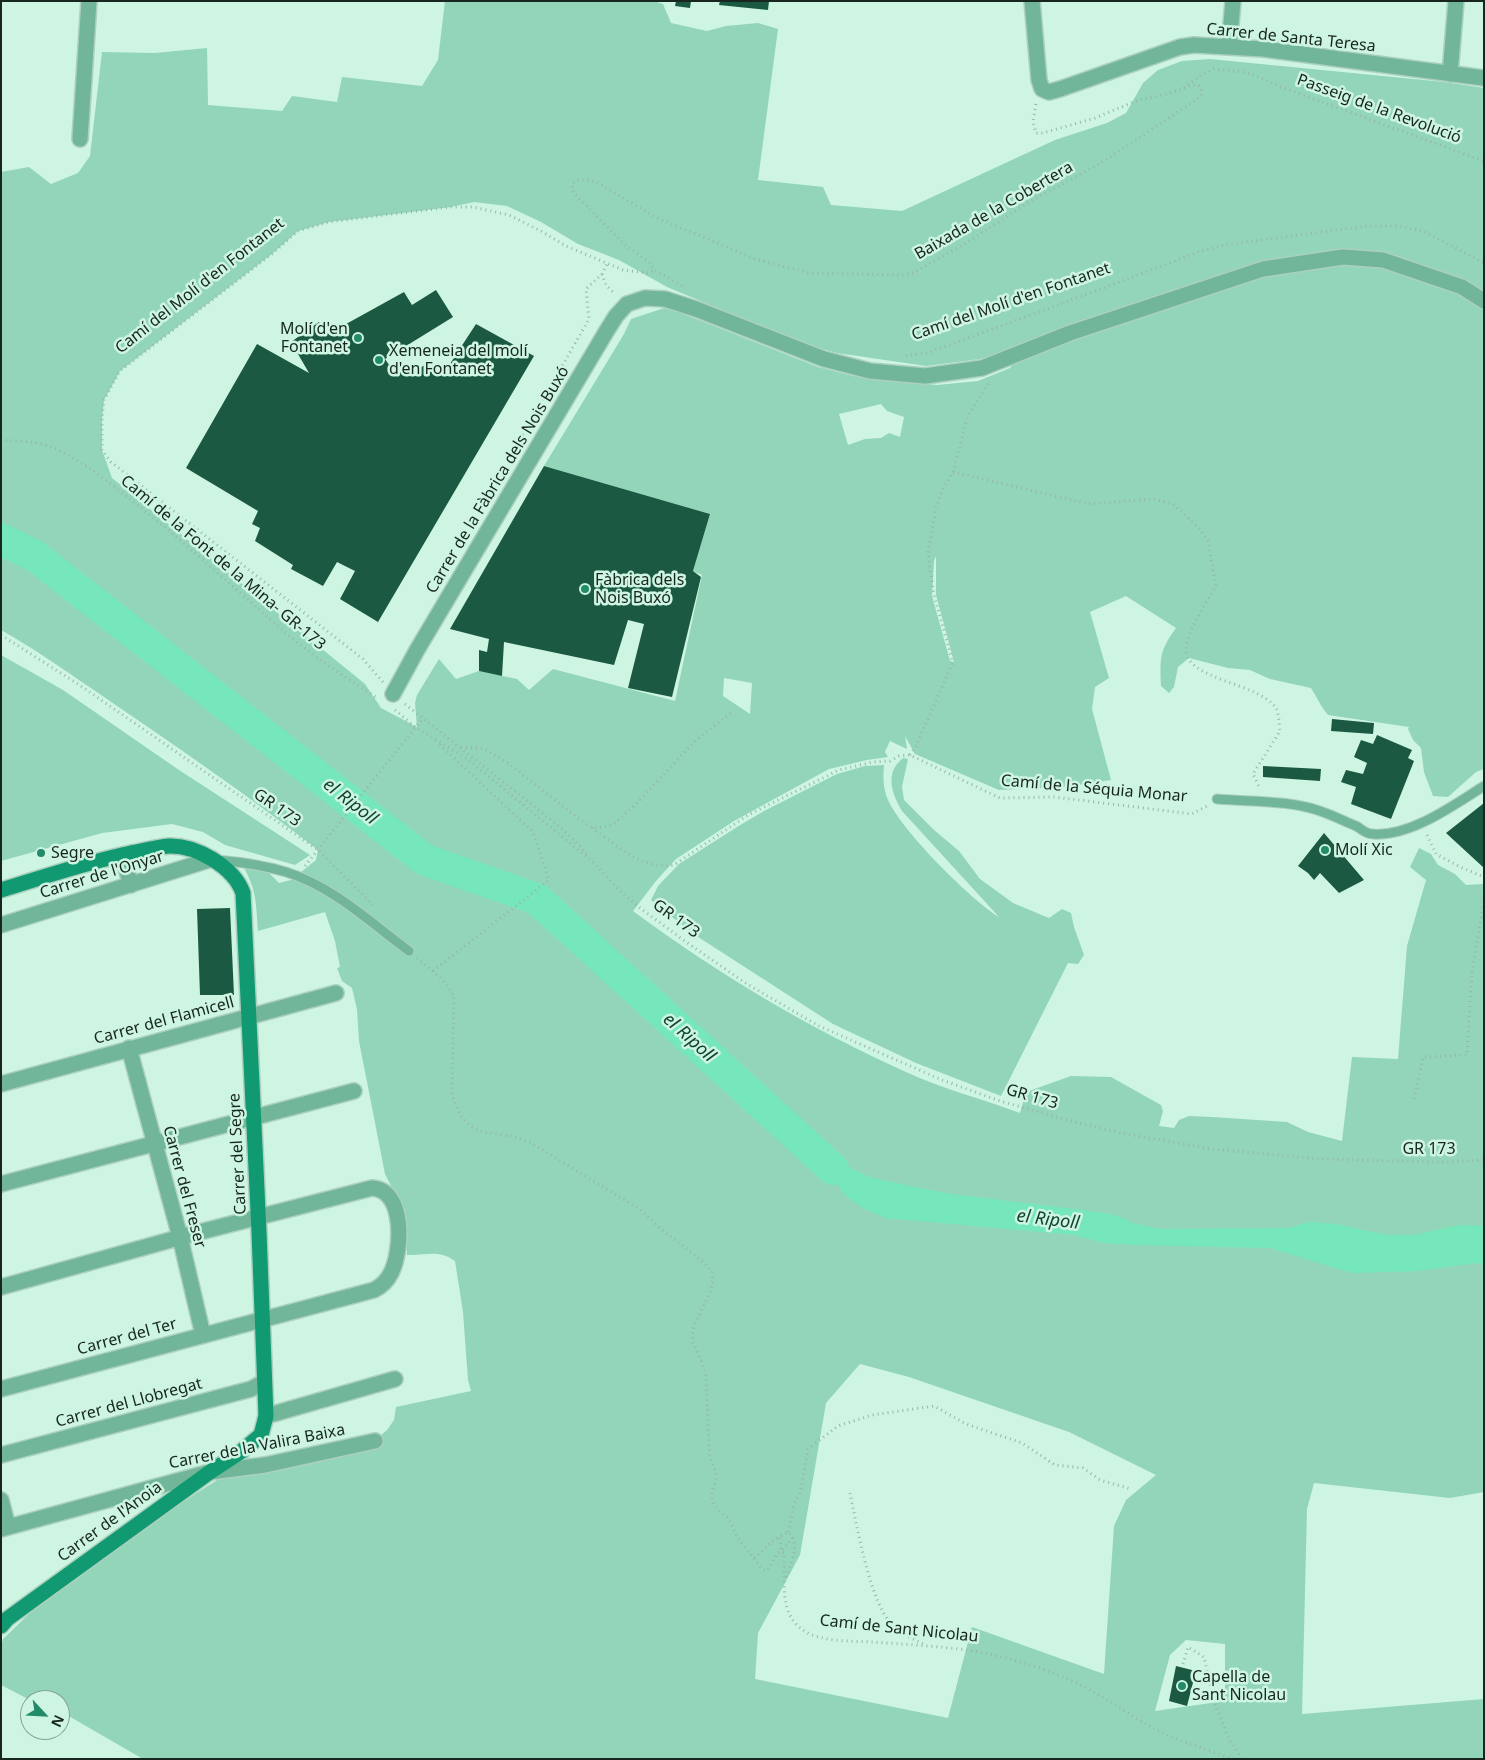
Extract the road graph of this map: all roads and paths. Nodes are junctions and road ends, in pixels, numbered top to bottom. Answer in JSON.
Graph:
{"nodes":[{"id":1,"x":89,"y":1,"type":"edge"},
{"id":2,"x":1032,"y":1,"type":"edge"},
{"id":3,"x":1233,"y":1,"type":"edge"},
{"id":4,"x":1456,"y":1,"type":"edge"},
{"id":5,"x":1229,"y":47,"type":"junction"},
{"id":6,"x":1214,"y":62,"type":"dead end"},
{"id":7,"x":1214,"y":70,"type":"junction"},
{"id":8,"x":1450,"y":74,"type":"junction"},
{"id":9,"x":1484,"y":78,"type":"edge"},
{"id":10,"x":1042,"y":89,"type":"junction"},
{"id":11,"x":1182,"y":90,"type":"junction"},
{"id":12,"x":80,"y":139,"type":"dead end"},
{"id":13,"x":1484,"y":161,"type":"edge"},
{"id":14,"x":1484,"y":262,"type":"edge"},
{"id":15,"x":607,"y":264,"type":"junction"},
{"id":16,"x":655,"y":270,"type":"junction"},
{"id":17,"x":602,"y":274,"type":"junction"},
{"id":18,"x":690,"y":290,"type":"dead end"},
{"id":19,"x":1484,"y":301,"type":"edge"},
{"id":20,"x":627,"y":304,"type":"junction"},
{"id":21,"x":899,"y":356,"type":"dead end"},
{"id":22,"x":980,"y":382,"type":"dead end"},
{"id":23,"x":1,"y":440,"type":"edge"},
{"id":24,"x":506,"y":466,"type":"dead end"},
{"id":25,"x":953,"y":472,"type":"junction"},
{"id":26,"x":1,"y":636,"type":"edge"},
{"id":27,"x":388,"y":700,"type":"junction"},
{"id":28,"x":731,"y":713,"type":"dead end"},
{"id":29,"x":423,"y":718,"type":"junction"},
{"id":30,"x":415,"y":727,"type":"junction"},
{"id":31,"x":434,"y":738,"type":"junction"},
{"id":32,"x":460,"y":747,"type":"junction"},
{"id":33,"x":910,"y":756,"type":"junction"},
{"id":34,"x":1484,"y":786,"type":"edge"},
{"id":35,"x":1218,"y":800,"type":"joint"},
{"id":36,"x":1266,"y":803,"type":"junction"},
{"id":37,"x":1422,"y":823,"type":"junction"},
{"id":38,"x":592,"y":828,"type":"junction"},
{"id":39,"x":318,"y":850,"type":"junction"},
{"id":40,"x":122,"y":855,"type":"junction"},
{"id":41,"x":212,"y":860,"type":"junction"},
{"id":42,"x":593,"y":862,"type":"junction"},
{"id":43,"x":298,"y":876,"type":"junction"},
{"id":44,"x":1484,"y":877,"type":"edge"},
{"id":45,"x":131,"y":884,"type":"junction"},
{"id":46,"x":1,"y":890,"type":"edge"},
{"id":47,"x":1484,"y":901,"type":"edge"},
{"id":48,"x":1,"y":925,"type":"edge"},
{"id":49,"x":409,"y":951,"type":"joint"},
{"id":50,"x":433,"y":971,"type":"junction"},
{"id":51,"x":336,"y":993,"type":"dead end"},
{"id":52,"x":248,"y":1017,"type":"junction"},
{"id":53,"x":130,"y":1048,"type":"junction"},
{"id":54,"x":1,"y":1084,"type":"edge"},
{"id":55,"x":354,"y":1091,"type":"dead end"},
{"id":56,"x":1414,"y":1099,"type":"dead end"},
{"id":57,"x":253,"y":1118,"type":"junction"},
{"id":58,"x":154,"y":1144,"type":"junction"},
{"id":59,"x":1484,"y":1160,"type":"edge"},
{"id":60,"x":1,"y":1184,"type":"edge"},
{"id":61,"x":258,"y":1216,"type":"junction"},
{"id":62,"x":180,"y":1237,"type":"junction"},
{"id":63,"x":1,"y":1288,"type":"edge"},
{"id":64,"x":262,"y":1318,"type":"junction"},
{"id":65,"x":203,"y":1335,"type":"junction"},
{"id":66,"x":395,"y":1379,"type":"dead end"},
{"id":67,"x":264,"y":1382,"type":"junction"},
{"id":68,"x":1,"y":1390,"type":"edge"},
{"id":69,"x":266,"y":1416,"type":"junction"},
{"id":70,"x":376,"y":1441,"type":"dead end"},
{"id":71,"x":242,"y":1451,"type":"joint"},
{"id":72,"x":1,"y":1455,"type":"edge"},
{"id":73,"x":210,"y":1472,"type":"junction"},
{"id":74,"x":1132,"y":1489,"type":"dead end"},
{"id":75,"x":850,"y":1493,"type":"dead end"},
{"id":76,"x":1,"y":1500,"type":"edge"},
{"id":77,"x":5,"y":1528,"type":"edge"},
{"id":78,"x":788,"y":1532,"type":"junction"},
{"id":79,"x":780,"y":1538,"type":"junction"},
{"id":80,"x":793,"y":1538,"type":"junction"},
{"id":81,"x":781,"y":1551,"type":"junction"},
{"id":82,"x":754,"y":1558,"type":"junction"},
{"id":83,"x":784,"y":1584,"type":"junction"},
{"id":84,"x":3,"y":1622,"type":"edge"},
{"id":85,"x":924,"y":1645,"type":"junction"},
{"id":86,"x":1183,"y":1664,"type":"dead end"},
{"id":87,"x":1232,"y":1759,"type":"edge"},
{"id":88,"x":1242,"y":1759,"type":"edge"}],
"edges":[{"from":1,"to":12,"type":"street"},
{"from":2,"to":10,"type":"street"},
{"from":3,"to":5,"type":"street"},
{"from":4,"to":8,"type":"street"},
{"from":5,"to":8,"type":"street","name":"Carrer de Santa Teresa"},
{"from":5,"to":10,"type":"street","name":"Carrer de Santa Teresa"},
{"from":6,"to":7,"type":"path"},
{"from":7,"to":11,"type":"path"},
{"from":7,"to":13,"type":"path","name":"Passeig de la Revolució"},
{"from":8,"to":9,"type":"street","name":"Carrer de Santa Teresa"},
{"from":10,"to":11,"type":"path","name":"Baixada de la Cobertera"},
{"from":11,"to":16,"type":"path","name":"Baixada de la Cobertera"},
{"from":14,"to":21,"type":"path","name":"Camí del Molí d'en Fontanet"},
{"from":15,"to":16,"type":"path","name":"Camí del Molí d'en Fontanet"},
{"from":15,"to":17,"type":"path"},
{"from":15,"to":27,"type":"path","name":"Camí del Molí d'en Fontanet"},
{"from":16,"to":18,"type":"path"},
{"from":17,"to":20,"type":"path"},
{"from":17,"to":24,"type":"path"},
{"from":19,"to":20,"type":"street"},
{"from":20,"to":27,"type":"street","name":"Carrer de la Fàbrica dels Nois Buxó"},
{"from":22,"to":25,"type":"path"},
{"from":23,"to":27,"type":"path","name":"Camí de la Font de la Mina- GR-173"},
{"from":25,"to":33,"type":"path"},
{"from":25,"to":36,"type":"path"},
{"from":26,"to":39,"type":"path","name":"GR 173"},
{"from":27,"to":29,"type":"path","name":"Camí del Molí d'en Fontanet"},
{"from":27,"to":30,"type":"path","name":"Camí de la Font de la Mina- GR-173"},
{"from":28,"to":38,"type":"path"},
{"from":29,"to":30,"type":"path"},
{"from":29,"to":32,"type":"path","name":"Camí del Molí d'en Fontanet"},
{"from":30,"to":31,"type":"path","name":"GR 173"},
{"from":30,"to":39,"type":"path"},
{"from":31,"to":42,"type":"path","name":"GR 173"},
{"from":31,"to":50,"type":"path"},
{"from":32,"to":38,"type":"path"},
{"from":32,"to":42,"type":"path","name":"Camí del Molí d'en Fontanet"},
{"from":33,"to":35,"type":"path","name":"Camí de la Séquia Monar"},
{"from":33,"to":38,"type":"path"},
{"from":34,"to":37,"type":"lane"},
{"from":35,"to":36,"type":"lane"},
{"from":36,"to":37,"type":"lane"},
{"from":37,"to":44,"type":"path"},
{"from":39,"to":43,"type":"path"},
{"from":40,"to":41,"type":"street","name":"Carrer del Segre"},
{"from":40,"to":45,"type":"street"},
{"from":40,"to":46,"type":"street","name":"Carrer del Segre"},
{"from":41,"to":43,"type":"lane"},
{"from":41,"to":45,"type":"street","name":"Carrer de l'Onyar"},
{"from":41,"to":52,"type":"street","name":"Carrer del Segre"},
{"from":42,"to":59,"type":"path","name":"GR 173"},
{"from":43,"to":49,"type":"lane"},
{"from":45,"to":48,"type":"street","name":"Carrer de l'Onyar"},
{"from":47,"to":56,"type":"path"},
{"from":49,"to":50,"type":"path"},
{"from":50,"to":82,"type":"path"},
{"from":51,"to":52,"type":"street","name":"Carrer del Flamicell"},
{"from":52,"to":53,"type":"street","name":"Carrer del Flamicell"},
{"from":52,"to":57,"type":"street","name":"Carrer del Segre"},
{"from":53,"to":54,"type":"street","name":"Carrer del Flamicell"},
{"from":53,"to":58,"type":"street","name":"Carrer del Freser"},
{"from":55,"to":57,"type":"street"},
{"from":57,"to":58,"type":"street"},
{"from":57,"to":61,"type":"street","name":"Carrer del Segre"},
{"from":58,"to":60,"type":"street"},
{"from":58,"to":62,"type":"street","name":"Carrer del Freser"},
{"from":61,"to":62,"type":"street"},
{"from":61,"to":64,"type":"street","name":"Carrer del Segre"},
{"from":61,"to":64,"type":"street","name":"Carrer del Ter"},
{"from":62,"to":63,"type":"street"},
{"from":62,"to":65,"type":"street","name":"Carrer del Freser"},
{"from":64,"to":65,"type":"street","name":"Carrer del Ter"},
{"from":64,"to":67,"type":"street","name":"Carrer del Segre"},
{"from":65,"to":68,"type":"street","name":"Carrer del Ter"},
{"from":66,"to":69,"type":"street"},
{"from":67,"to":69,"type":"street","name":"Carrer del Segre"},
{"from":67,"to":72,"type":"street","name":"Carrer del Llobregat"},
{"from":69,"to":71,"type":"street","name":"Carrer del Segre"},
{"from":70,"to":73,"type":"street","name":"Carrer de la Valira Baixa"},
{"from":71,"to":73,"type":"street","name":"Carrer de l'Anoia"},
{"from":73,"to":77,"type":"street","name":"Carrer de la Valira Baixa"},
{"from":73,"to":84,"type":"street","name":"Carrer de l'Anoia"},
{"from":74,"to":78,"type":"path"},
{"from":75,"to":85,"type":"path"},
{"from":76,"to":77,"type":"street"},
{"from":78,"to":79,"type":"path"},
{"from":78,"to":80,"type":"path"},
{"from":79,"to":81,"type":"path","name":"Camí de Sant Nicolau"},
{"from":79,"to":82,"type":"path"},
{"from":80,"to":81,"type":"path"},
{"from":80,"to":83,"type":"path"},
{"from":81,"to":82,"type":"path"},
{"from":81,"to":83,"type":"path","name":"Camí de Sant Nicolau"},
{"from":83,"to":85,"type":"path","name":"Camí de Sant Nicolau"},
{"from":85,"to":87,"type":"path","name":"Camí de Sant Nicolau"},
{"from":86,"to":88,"type":"path"}]}
